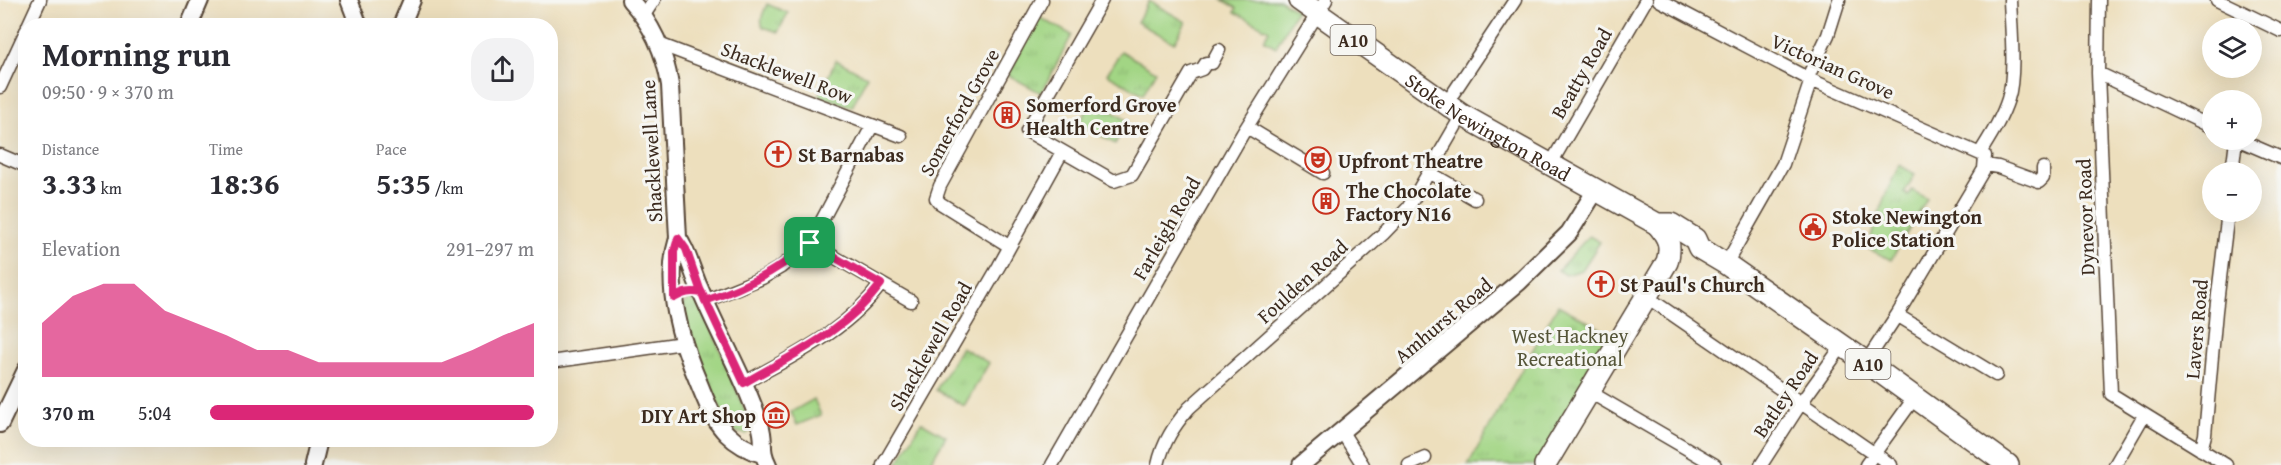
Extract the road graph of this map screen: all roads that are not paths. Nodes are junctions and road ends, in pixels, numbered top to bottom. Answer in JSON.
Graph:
{"nodes":[{"id":1,"x":40,"y":0,"type":"edge"},
{"id":2,"x":200,"y":0,"type":"edge"},
{"id":3,"x":349,"y":0,"type":"edge"},
{"id":4,"x":412,"y":0,"type":"edge"},
{"id":5,"x":630,"y":0,"type":"edge"},
{"id":6,"x":654,"y":0,"type":"edge"},
{"id":7,"x":1042,"y":0,"type":"edge"},
{"id":8,"x":1102,"y":0,"type":"edge"},
{"id":9,"x":1299,"y":0,"type":"edge"},
{"id":10,"x":1515,"y":0,"type":"edge"},
{"id":11,"x":1646,"y":0,"type":"edge"},
{"id":12,"x":1659,"y":0,"type":"edge"},
{"id":13,"x":1839,"y":0,"type":"edge"},
{"id":14,"x":2010,"y":0,"type":"edge"},
{"id":15,"x":2099,"y":0,"type":"edge"},
{"id":16,"x":2217,"y":0,"type":"edge"},
{"id":17,"x":1321,"y":6,"type":"edge"},
{"id":18,"x":644,"y":15,"type":"junction"},
{"id":19,"x":32,"y":18,"type":"edge"},
{"id":20,"x":192,"y":18,"type":"edge"},
{"id":21,"x":356,"y":18,"type":"edge"},
{"id":22,"x":404,"y":18,"type":"edge"},
{"id":23,"x":2281,"y":31,"type":"edge"},
{"id":24,"x":659,"y":44,"type":"junction"},
{"id":25,"x":18,"y":48,"type":"edge"},
{"id":26,"x":1219,"y":50,"type":"dead end"},
{"id":27,"x":2098,"y":73,"type":"junction"},
{"id":28,"x":1809,"y":80,"type":"junction"},
{"id":29,"x":0,"y":87,"type":"edge"},
{"id":30,"x":1454,"y":110,"type":"junction"},
{"id":31,"x":2202,"y":122,"type":"edge"},
{"id":32,"x":872,"y":126,"type":"junction"},
{"id":33,"x":1247,"y":127,"type":"junction"},
{"id":34,"x":901,"y":136,"type":"dead end"},
{"id":35,"x":2261,"y":150,"type":"edge"},
{"id":36,"x":1062,"y":152,"type":"junction"},
{"id":37,"x":1980,"y":153,"type":"junction"},
{"id":38,"x":0,"y":155,"type":"edge"},
{"id":39,"x":2281,"y":158,"type":"edge"},
{"id":40,"x":18,"y":163,"type":"edge"},
{"id":41,"x":1550,"y":165,"type":"junction"},
{"id":42,"x":1985,"y":165,"type":"junction"},
{"id":43,"x":2043,"y":168,"type":"dead end"},
{"id":44,"x":1430,"y":172,"type":"junction"},
{"id":45,"x":1323,"y":173,"type":"dead end"},
{"id":46,"x":1596,"y":190,"type":"junction"},
{"id":47,"x":1475,"y":199,"type":"dead end"},
{"id":48,"x":2227,"y":222,"type":"edge"},
{"id":49,"x":1657,"y":224,"type":"junction"},
{"id":50,"x":678,"y":238,"type":"junction"},
{"id":51,"x":1694,"y":241,"type":"junction"},
{"id":52,"x":810,"y":243,"type":"junction"},
{"id":53,"x":1009,"y":246,"type":"junction"},
{"id":54,"x":1666,"y":262,"type":"junction"},
{"id":55,"x":1726,"y":264,"type":"junction"},
{"id":56,"x":881,"y":284,"type":"junction"},
{"id":57,"x":703,"y":297,"type":"junction"},
{"id":58,"x":1647,"y":297,"type":"junction"},
{"id":59,"x":674,"y":298,"type":"junction"},
{"id":60,"x":910,"y":301,"type":"dead end"},
{"id":61,"x":1897,"y":315,"type":"junction"},
{"id":62,"x":683,"y":342,"type":"junction"},
{"id":63,"x":1842,"y":346,"type":"junction"},
{"id":64,"x":558,"y":361,"type":"edge"},
{"id":65,"x":1866,"y":362,"type":"junction"},
{"id":66,"x":1996,"y":375,"type":"dead end"},
{"id":67,"x":744,"y":383,"type":"junction"},
{"id":68,"x":18,"y":387,"type":"edge"},
{"id":69,"x":1588,"y":391,"type":"junction"},
{"id":70,"x":1915,"y":397,"type":"junction"},
{"id":71,"x":1801,"y":403,"type":"junction"},
{"id":72,"x":2144,"y":415,"type":"junction"},
{"id":73,"x":0,"y":424,"type":"edge"},
{"id":74,"x":761,"y":427,"type":"junction"},
{"id":75,"x":1342,"y":432,"type":"junction"},
{"id":76,"x":738,"y":443,"type":"junction"},
{"id":77,"x":317,"y":447,"type":"edge"},
{"id":78,"x":2201,"y":450,"type":"junction"},
{"id":79,"x":1874,"y":453,"type":"junction"},
{"id":80,"x":1425,"y":458,"type":"dead end"},
{"id":81,"x":765,"y":459,"type":"edge"},
{"id":82,"x":313,"y":465,"type":"edge"},
{"id":83,"x":883,"y":465,"type":"edge"},
{"id":84,"x":1052,"y":465,"type":"edge"},
{"id":85,"x":1158,"y":465,"type":"edge"},
{"id":86,"x":1301,"y":465,"type":"edge"},
{"id":87,"x":1363,"y":465,"type":"edge"},
{"id":88,"x":1408,"y":465,"type":"edge"},
{"id":89,"x":1545,"y":465,"type":"edge"},
{"id":90,"x":1715,"y":465,"type":"edge"},
{"id":91,"x":1761,"y":465,"type":"edge"},
{"id":92,"x":1866,"y":465,"type":"edge"},
{"id":93,"x":1891,"y":465,"type":"edge"},
{"id":94,"x":2008,"y":465,"type":"edge"},
{"id":95,"x":2115,"y":465,"type":"edge"},
{"id":96,"x":2226,"y":465,"type":"edge"}],
"edges":[{"from":1,"to":19,"type":"street"},
{"from":2,"to":20,"type":"street"},
{"from":3,"to":21,"type":"street"},
{"from":4,"to":22,"type":"street"},
{"from":5,"to":18,"type":"street","name":"Shacklewell Lane"},
{"from":6,"to":18,"type":"street"},
{"from":7,"to":53,"type":"street","name":"Somerford Grove"},
{"from":8,"to":36,"type":"street"},
{"from":9,"to":17,"type":"highway","name":"Stoke Newington Road","number":"A10"},
{"from":10,"to":30,"type":"street","name":"Foulden Road"},
{"from":11,"to":41,"type":"street","name":"Beatty Road"},
{"from":12,"to":28,"type":"street","name":"Victorian Grove"},
{"from":13,"to":28,"type":"street"},
{"from":14,"to":37,"type":"street"},
{"from":15,"to":27,"type":"street","name":"Dynevor Road"},
{"from":16,"to":23,"type":"street"},
{"from":17,"to":30,"type":"highway","name":"Stoke Newington Road","number":"A10"},
{"from":17,"to":33,"type":"street","name":"Farleigh Road"},
{"from":18,"to":24,"type":"street","name":"Shacklewell Lane"},
{"from":24,"to":32,"type":"street","name":"Shacklewell Row"},
{"from":24,"to":50,"type":"street","name":"Shacklewell Lane"},
{"from":25,"to":29,"type":"street"},
{"from":26,"to":36,"type":"street"},
{"from":27,"to":31,"type":"street"},
{"from":27,"to":72,"type":"street","name":"Dynevor Road"},
{"from":28,"to":37,"type":"street","name":"Victorian Grove"},
{"from":28,"to":55,"type":"street"},
{"from":30,"to":41,"type":"highway","name":"Stoke Newington Road","number":"A10"},
{"from":30,"to":44,"type":"street","name":"Foulden Road"},
{"from":32,"to":34,"type":"street","name":"Shacklewell Row"},
{"from":32,"to":52,"type":"street"},
{"from":33,"to":45,"type":"street"},
{"from":33,"to":84,"type":"street","name":"Farleigh Road"},
{"from":35,"to":39,"type":"street"},
{"from":36,"to":53,"type":"street"},
{"from":37,"to":42,"type":"street"},
{"from":38,"to":40,"type":"street"},
{"from":41,"to":46,"type":"highway","name":"Stoke Newington Road","number":"A10"},
{"from":42,"to":43,"type":"street"},
{"from":42,"to":61,"type":"street"},
{"from":44,"to":47,"type":"street"},
{"from":44,"to":85,"type":"street","name":"Foulden Road"},
{"from":46,"to":49,"type":"highway","name":"Stoke Newington Road","number":"A10"},
{"from":46,"to":75,"type":"street","name":"Amhurst Road"},
{"from":48,"to":78,"type":"street","name":"Lavers Road"},
{"from":49,"to":51,"type":"highway","name":"Stoke Newington Road","number":"A10"},
{"from":49,"to":54,"type":"highway"},
{"from":50,"to":57,"type":"street","name":"Shacklewell Lane"},
{"from":50,"to":59,"type":"street","name":"Shacklewell Lane"},
{"from":51,"to":54,"type":"highway"},
{"from":51,"to":55,"type":"highway","number":"A10"},
{"from":52,"to":56,"type":"street"},
{"from":52,"to":57,"type":"street"},
{"from":53,"to":83,"type":"street","name":"Shacklewell Road"},
{"from":54,"to":58,"type":"highway"},
{"from":55,"to":63,"type":"highway","number":"A10"},
{"from":56,"to":60,"type":"street"},
{"from":56,"to":67,"type":"street"},
{"from":57,"to":59,"type":"street"},
{"from":57,"to":67,"type":"street","name":"Shacklewell Lane"},
{"from":58,"to":69,"type":"highway"},
{"from":58,"to":71,"type":"street"},
{"from":59,"to":62,"type":"street","name":"Shacklewell Lane"},
{"from":61,"to":65,"type":"street"},
{"from":61,"to":66,"type":"street"},
{"from":62,"to":64,"type":"street"},
{"from":62,"to":76,"type":"street","name":"Shacklewell Lane"},
{"from":63,"to":65,"type":"highway","number":"A10"},
{"from":63,"to":71,"type":"street","name":"Batley Road"},
{"from":65,"to":70,"type":"highway","number":"A10"},
{"from":67,"to":74,"type":"street","name":"Shacklewell Lane"},
{"from":68,"to":73,"type":"street"},
{"from":69,"to":89,"type":"highway"},
{"from":69,"to":90,"type":"street"},
{"from":70,"to":79,"type":"street"},
{"from":70,"to":94,"type":"highway","number":"A10"},
{"from":71,"to":79,"type":"street"},
{"from":71,"to":91,"type":"street","name":"Batley Road"},
{"from":72,"to":78,"type":"street","name":"Dynevor Road"},
{"from":72,"to":95,"type":"street"},
{"from":74,"to":76,"type":"street"},
{"from":74,"to":81,"type":"street","name":"Shacklewell Lane"},
{"from":75,"to":86,"type":"street","name":"Amhurst Road"},
{"from":75,"to":87,"type":"street"},
{"from":76,"to":81,"type":"street","name":"Shacklewell Lane"},
{"from":77,"to":82,"type":"street"},
{"from":78,"to":96,"type":"street","name":"Dynevor Road"},
{"from":79,"to":92,"type":"street"},
{"from":79,"to":93,"type":"street"},
{"from":80,"to":88,"type":"street"}]}
